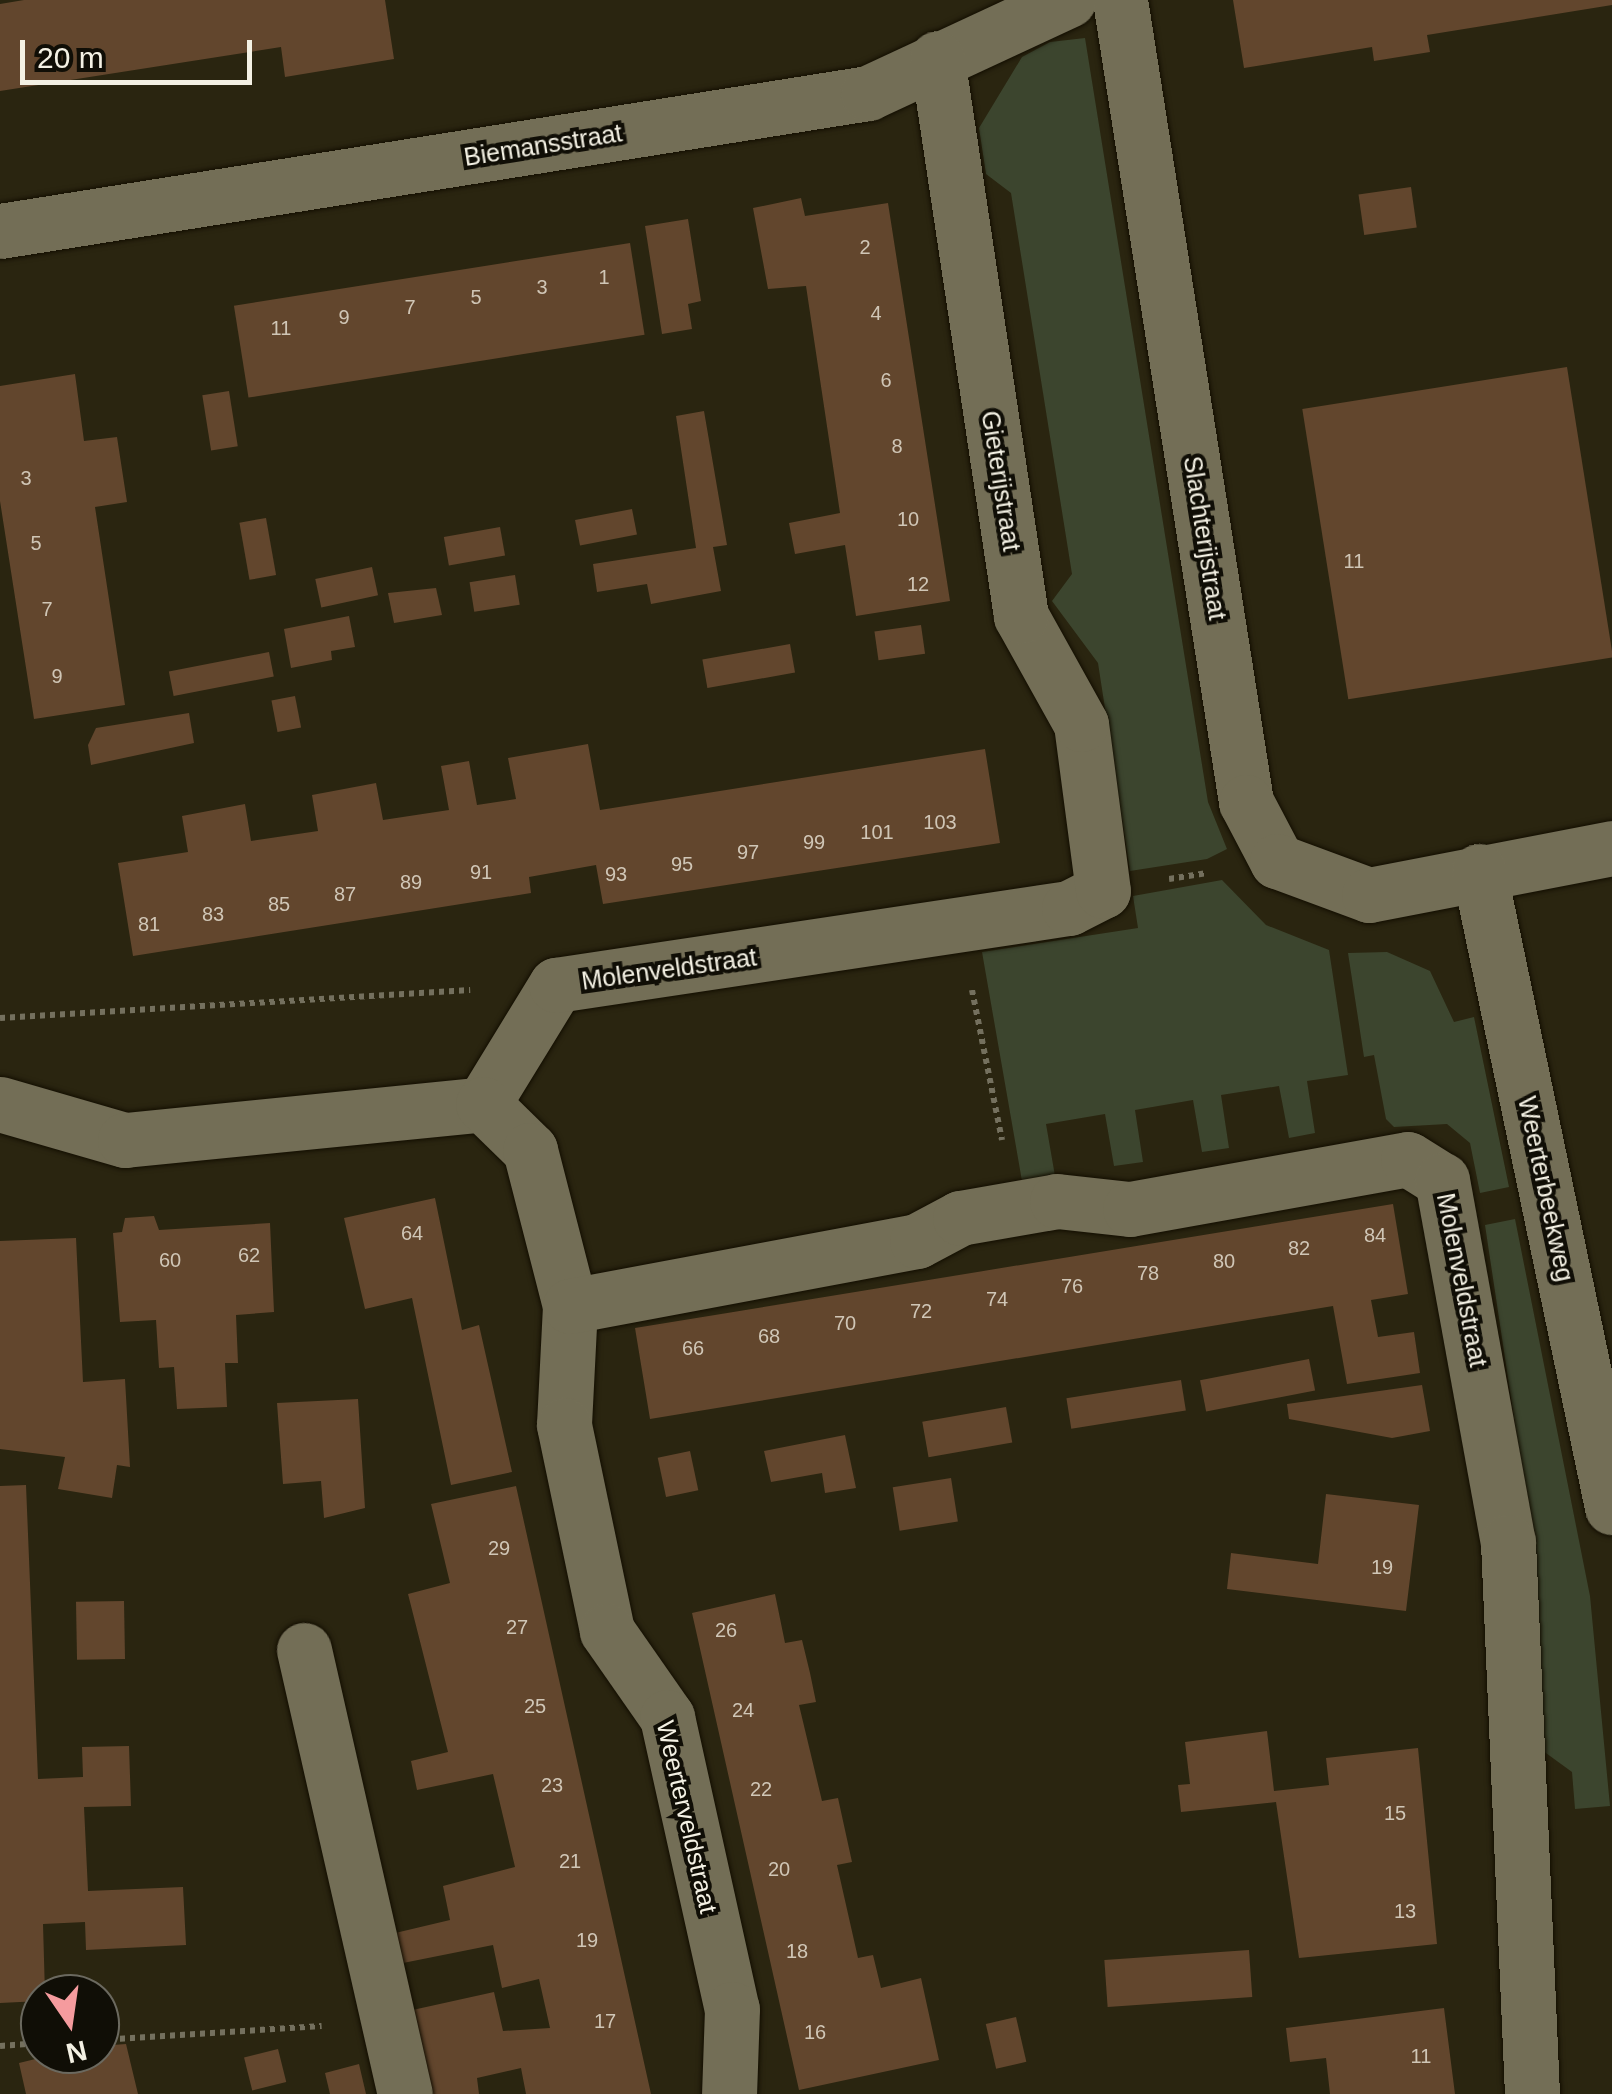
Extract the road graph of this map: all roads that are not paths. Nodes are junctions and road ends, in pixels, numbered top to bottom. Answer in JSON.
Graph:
{"nodes":[{"id":1,"x":1068,"y":0,"type":"edge"},
{"id":2,"x":1120,"y":0,"type":"edge"},
{"id":3,"x":937,"y":58,"type":"junction"},
{"id":4,"x":0,"y":231,"type":"edge"},
{"id":5,"x":1612,"y":848,"type":"edge"},
{"id":6,"x":1479,"y":872,"type":"junction"},
{"id":7,"x":1103,"y":891,"type":"joint"},
{"id":8,"x":0,"y":1104,"type":"edge"},
{"id":9,"x":483,"y":1104,"type":"junction"},
{"id":10,"x":570,"y":1306,"type":"junction"},
{"id":11,"x":1612,"y":1507,"type":"edge"},
{"id":12,"x":304,"y":1650,"type":"dead end"},
{"id":13,"x":405,"y":2094,"type":"edge"},
{"id":14,"x":729,"y":2094,"type":"edge"},
{"id":15,"x":1532,"y":2094,"type":"edge"}],
"edges":[{"from":1,"to":3,"type":"street","name":"Biemansstraat"},
{"from":2,"to":6,"type":"street","name":"Slachterijstraat"},
{"from":3,"to":4,"type":"street","name":"Biemansstraat"},
{"from":3,"to":7,"type":"street","name":"Gieterijstraat"},
{"from":5,"to":6,"type":"street"},
{"from":6,"to":11,"type":"street","name":"Weerterbeekweg"},
{"from":7,"to":9,"type":"street","name":"Molenveldstraat"},
{"from":8,"to":9,"type":"street"},
{"from":9,"to":10,"type":"street","name":"Weerterveldstraat"},
{"from":10,"to":14,"type":"street","name":"Weerterveldstraat"},
{"from":10,"to":15,"type":"street","name":"Molenveldstraat"},
{"from":12,"to":13,"type":"street"}]}
